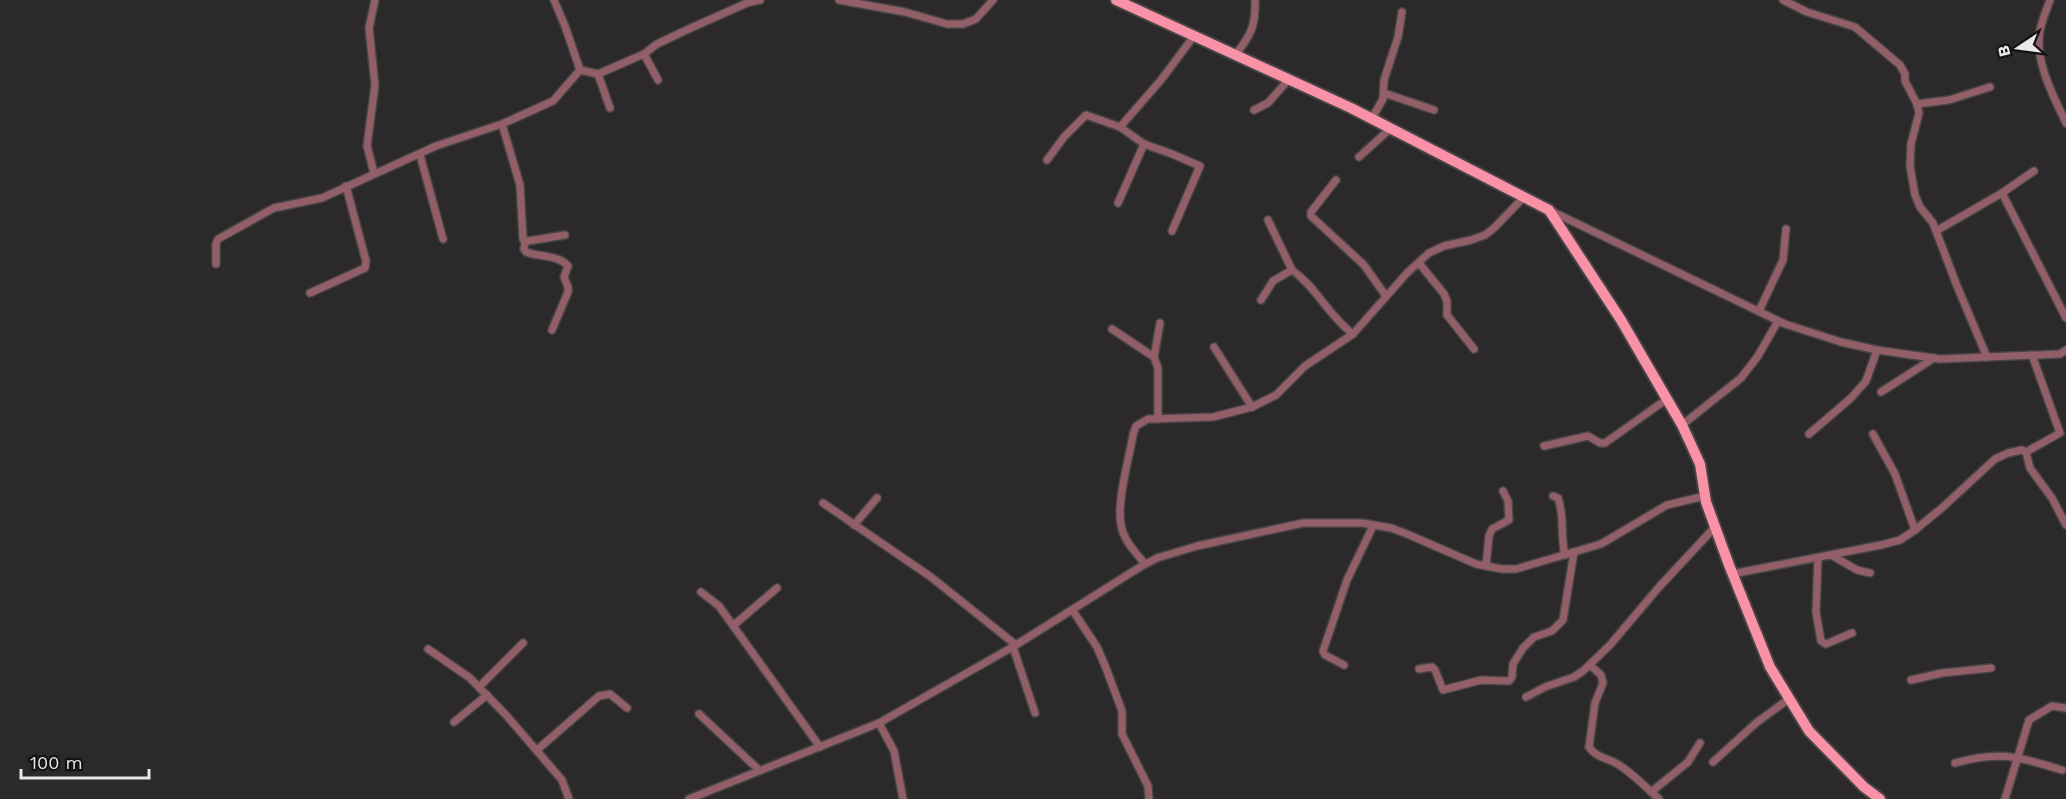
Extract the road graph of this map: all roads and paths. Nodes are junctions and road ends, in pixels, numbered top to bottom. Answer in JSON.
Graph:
{"nodes":[{"id":1,"x":375,"y":0,"type":"edge"},
{"id":2,"x":554,"y":0,"type":"edge"},
{"id":3,"x":760,"y":0,"type":"edge"},
{"id":4,"x":839,"y":0,"type":"edge"},
{"id":5,"x":993,"y":0,"type":"edge"},
{"id":6,"x":1116,"y":0,"type":"edge"},
{"id":7,"x":1256,"y":0,"type":"edge"},
{"id":8,"x":1783,"y":0,"type":"edge"},
{"id":9,"x":2050,"y":0,"type":"edge"},
{"id":10,"x":1402,"y":12,"type":"dead end"},
{"id":11,"x":1194,"y":36,"type":"junction"},
{"id":12,"x":644,"y":54,"type":"junction"},
{"id":13,"x":1236,"y":54,"type":"junction"},
{"id":14,"x":580,"y":70,"type":"junction"},
{"id":15,"x":598,"y":74,"type":"junction"},
{"id":16,"x":658,"y":80,"type":"dead end"},
{"id":17,"x":1289,"y":80,"type":"junction"},
{"id":18,"x":1990,"y":87,"type":"dead end"},
{"id":19,"x":1384,"y":93,"type":"junction"},
{"id":20,"x":1917,"y":104,"type":"junction"},
{"id":21,"x":610,"y":108,"type":"dead end"},
{"id":22,"x":1254,"y":110,"type":"dead end"},
{"id":23,"x":1434,"y":110,"type":"dead end"},
{"id":24,"x":1372,"y":118,"type":"junction"},
{"id":25,"x":2066,"y":123,"type":"edge"},
{"id":26,"x":502,"y":124,"type":"junction"},
{"id":27,"x":1120,"y":127,"type":"junction"},
{"id":28,"x":1391,"y":128,"type":"junction"},
{"id":29,"x":1144,"y":144,"type":"junction"},
{"id":30,"x":420,"y":155,"type":"junction"},
{"id":31,"x":1359,"y":157,"type":"dead end"},
{"id":32,"x":1047,"y":160,"type":"dead end"},
{"id":33,"x":2034,"y":171,"type":"dead end"},
{"id":34,"x":374,"y":173,"type":"junction"},
{"id":35,"x":1336,"y":180,"type":"dead end"},
{"id":36,"x":346,"y":186,"type":"junction"},
{"id":37,"x":2002,"y":193,"type":"junction"},
{"id":38,"x":1523,"y":198,"type":"junction"},
{"id":39,"x":1118,"y":203,"type":"dead end"},
{"id":40,"x":1549,"y":210,"type":"junction"},
{"id":41,"x":1268,"y":220,"type":"dead end"},
{"id":42,"x":1786,"y":229,"type":"dead end"},
{"id":43,"x":1173,"y":231,"type":"dead end"},
{"id":44,"x":1936,"y":231,"type":"junction"},
{"id":45,"x":565,"y":235,"type":"dead end"},
{"id":46,"x":443,"y":239,"type":"dead end"},
{"id":47,"x":525,"y":241,"type":"junction"},
{"id":48,"x":1419,"y":263,"type":"junction"},
{"id":49,"x":216,"y":264,"type":"dead end"},
{"id":50,"x":1292,"y":270,"type":"junction"},
{"id":51,"x":310,"y":293,"type":"dead end"},
{"id":52,"x":1386,"y":296,"type":"junction"},
{"id":53,"x":1261,"y":300,"type":"dead end"},
{"id":54,"x":1759,"y":311,"type":"junction"},
{"id":55,"x":2066,"y":318,"type":"edge"},
{"id":56,"x":1778,"y":321,"type":"junction"},
{"id":57,"x":1160,"y":323,"type":"dead end"},
{"id":58,"x":1112,"y":329,"type":"dead end"},
{"id":59,"x":552,"y":330,"type":"dead end"},
{"id":60,"x":1353,"y":334,"type":"junction"},
{"id":61,"x":1214,"y":347,"type":"dead end"},
{"id":62,"x":1474,"y":349,"type":"dead end"},
{"id":63,"x":1877,"y":350,"type":"junction"},
{"id":64,"x":2066,"y":350,"type":"edge"},
{"id":65,"x":2032,"y":355,"type":"junction"},
{"id":66,"x":1154,"y":357,"type":"junction"},
{"id":67,"x":1988,"y":357,"type":"junction"},
{"id":68,"x":1934,"y":358,"type":"junction"},
{"id":69,"x":1881,"y":392,"type":"dead end"},
{"id":70,"x":1667,"y":399,"type":"junction"},
{"id":71,"x":1252,"y":407,"type":"junction"},
{"id":72,"x":1158,"y":419,"type":"junction"},
{"id":73,"x":1682,"y":425,"type":"junction"},
{"id":74,"x":1809,"y":434,"type":"dead end"},
{"id":75,"x":1873,"y":434,"type":"dead end"},
{"id":76,"x":1544,"y":446,"type":"dead end"},
{"id":77,"x":2026,"y":452,"type":"junction"},
{"id":78,"x":1503,"y":491,"type":"dead end"},
{"id":79,"x":1553,"y":496,"type":"dead end"},
{"id":80,"x":1705,"y":496,"type":"junction"},
{"id":81,"x":877,"y":498,"type":"dead end"},
{"id":82,"x":823,"y":503,"type":"dead end"},
{"id":83,"x":854,"y":525,"type":"junction"},
{"id":84,"x":2066,"y":525,"type":"edge"},
{"id":85,"x":1372,"y":526,"type":"junction"},
{"id":86,"x":1715,"y":527,"type":"junction"},
{"id":87,"x":1915,"y":530,"type":"junction"},
{"id":88,"x":1574,"y":552,"type":"junction"},
{"id":89,"x":1565,"y":555,"type":"junction"},
{"id":90,"x":1831,"y":555,"type":"junction"},
{"id":91,"x":1818,"y":558,"type":"junction"},
{"id":92,"x":1145,"y":564,"type":"junction"},
{"id":93,"x":1486,"y":566,"type":"junction"},
{"id":94,"x":1870,"y":573,"type":"dead end"},
{"id":95,"x":1732,"y":574,"type":"junction"},
{"id":96,"x":777,"y":588,"type":"dead end"},
{"id":97,"x":701,"y":592,"type":"dead end"},
{"id":98,"x":1073,"y":611,"type":"junction"},
{"id":99,"x":734,"y":625,"type":"junction"},
{"id":100,"x":1852,"y":633,"type":"dead end"},
{"id":101,"x":523,"y":644,"type":"dead end"},
{"id":102,"x":1014,"y":646,"type":"junction"},
{"id":103,"x":428,"y":649,"type":"dead end"},
{"id":104,"x":1344,"y":665,"type":"dead end"},
{"id":105,"x":1590,"y":665,"type":"junction"},
{"id":106,"x":1990,"y":668,"type":"dead end"},
{"id":107,"x":1419,"y":669,"type":"dead end"},
{"id":108,"x":1911,"y":680,"type":"dead end"},
{"id":109,"x":479,"y":687,"type":"junction"},
{"id":110,"x":487,"y":695,"type":"junction"},
{"id":111,"x":1526,"y":697,"type":"dead end"},
{"id":112,"x":1790,"y":698,"type":"junction"},
{"id":113,"x":627,"y":708,"type":"dead end"},
{"id":114,"x":2066,"y":708,"type":"edge"},
{"id":115,"x":1035,"y":713,"type":"dead end"},
{"id":116,"x":699,"y":714,"type":"dead end"},
{"id":117,"x":454,"y":722,"type":"dead end"},
{"id":118,"x":879,"y":723,"type":"junction"},
{"id":119,"x":1700,"y":743,"type":"dead end"},
{"id":120,"x":820,"y":747,"type":"junction"},
{"id":121,"x":537,"y":750,"type":"junction"},
{"id":122,"x":2018,"y":756,"type":"junction"},
{"id":123,"x":1713,"y":762,"type":"dead end"},
{"id":124,"x":1955,"y":763,"type":"dead end"},
{"id":125,"x":759,"y":770,"type":"junction"},
{"id":126,"x":2062,"y":770,"type":"dead end"},
{"id":127,"x":1651,"y":792,"type":"junction"},
{"id":128,"x":702,"y":797,"type":"edge"},
{"id":129,"x":570,"y":799,"type":"edge"},
{"id":130,"x":688,"y":799,"type":"edge"},
{"id":131,"x":903,"y":799,"type":"edge"},
{"id":132,"x":1149,"y":799,"type":"edge"},
{"id":133,"x":1659,"y":799,"type":"edge"},
{"id":134,"x":1880,"y":799,"type":"edge"},
{"id":135,"x":2005,"y":799,"type":"edge"}],
"edges":[{"from":1,"to":34,"type":"street"},
{"from":2,"to":14,"type":"street"},
{"from":3,"to":12,"type":"street"},
{"from":4,"to":5,"type":"street"},
{"from":6,"to":11,"type":"main road"},
{"from":7,"to":13,"type":"street"},
{"from":8,"to":20,"type":"street"},
{"from":9,"to":25,"type":"street"},
{"from":10,"to":19,"type":"street"},
{"from":11,"to":13,"type":"main road"},
{"from":11,"to":27,"type":"street"},
{"from":12,"to":15,"type":"street"},
{"from":12,"to":16,"type":"street"},
{"from":13,"to":17,"type":"main road"},
{"from":14,"to":15,"type":"street"},
{"from":14,"to":26,"type":"street"},
{"from":15,"to":21,"type":"street"},
{"from":17,"to":22,"type":"street"},
{"from":17,"to":24,"type":"main road"},
{"from":18,"to":20,"type":"street"},
{"from":19,"to":23,"type":"street"},
{"from":19,"to":24,"type":"street"},
{"from":20,"to":44,"type":"street"},
{"from":24,"to":28,"type":"main road"},
{"from":26,"to":30,"type":"street"},
{"from":26,"to":47,"type":"street"},
{"from":27,"to":29,"type":"street"},
{"from":27,"to":32,"type":"street"},
{"from":28,"to":31,"type":"street"},
{"from":28,"to":38,"type":"main road"},
{"from":29,"to":39,"type":"street"},
{"from":29,"to":43,"type":"street"},
{"from":30,"to":34,"type":"street"},
{"from":30,"to":46,"type":"street"},
{"from":33,"to":37,"type":"street"},
{"from":34,"to":36,"type":"street"},
{"from":35,"to":52,"type":"street"},
{"from":36,"to":49,"type":"street"},
{"from":36,"to":51,"type":"street"},
{"from":37,"to":44,"type":"street"},
{"from":37,"to":55,"type":"street"},
{"from":38,"to":40,"type":"main road"},
{"from":38,"to":48,"type":"street"},
{"from":40,"to":54,"type":"street"},
{"from":40,"to":70,"type":"main road"},
{"from":41,"to":50,"type":"street"},
{"from":42,"to":54,"type":"street"},
{"from":44,"to":67,"type":"street"},
{"from":45,"to":47,"type":"street"},
{"from":47,"to":59,"type":"street"},
{"from":48,"to":52,"type":"street"},
{"from":48,"to":62,"type":"street"},
{"from":50,"to":53,"type":"street"},
{"from":50,"to":60,"type":"street"},
{"from":52,"to":60,"type":"street"},
{"from":54,"to":56,"type":"street"},
{"from":56,"to":63,"type":"street"},
{"from":56,"to":73,"type":"street"},
{"from":57,"to":66,"type":"street"},
{"from":58,"to":66,"type":"street"},
{"from":60,"to":71,"type":"street"},
{"from":61,"to":71,"type":"street"},
{"from":63,"to":68,"type":"street"},
{"from":63,"to":74,"type":"street"},
{"from":64,"to":65,"type":"street"},
{"from":65,"to":67,"type":"street"},
{"from":65,"to":77,"type":"street"},
{"from":66,"to":72,"type":"street"},
{"from":67,"to":68,"type":"street"},
{"from":68,"to":69,"type":"street"},
{"from":70,"to":73,"type":"main road"},
{"from":70,"to":76,"type":"street"},
{"from":71,"to":72,"type":"street"},
{"from":72,"to":92,"type":"street"},
{"from":73,"to":80,"type":"main road"},
{"from":75,"to":87,"type":"street"},
{"from":77,"to":84,"type":"street"},
{"from":77,"to":87,"type":"street"},
{"from":78,"to":93,"type":"street"},
{"from":79,"to":89,"type":"street"},
{"from":80,"to":86,"type":"main road"},
{"from":80,"to":88,"type":"street"},
{"from":81,"to":83,"type":"street"},
{"from":82,"to":83,"type":"street"},
{"from":83,"to":102,"type":"street"},
{"from":85,"to":92,"type":"street"},
{"from":85,"to":93,"type":"street"},
{"from":85,"to":104,"type":"street"},
{"from":86,"to":95,"type":"main road"},
{"from":86,"to":105,"type":"street"},
{"from":87,"to":90,"type":"street"},
{"from":88,"to":89,"type":"street"},
{"from":88,"to":107,"type":"street"},
{"from":89,"to":93,"type":"street"},
{"from":90,"to":91,"type":"street"},
{"from":90,"to":94,"type":"street"},
{"from":91,"to":95,"type":"street"},
{"from":91,"to":100,"type":"street"},
{"from":92,"to":98,"type":"street"},
{"from":95,"to":112,"type":"main road"},
{"from":96,"to":99,"type":"street"},
{"from":97,"to":99,"type":"street"},
{"from":98,"to":102,"type":"street"},
{"from":98,"to":132,"type":"street"},
{"from":99,"to":120,"type":"street"},
{"from":101,"to":109,"type":"street"},
{"from":102,"to":115,"type":"street"},
{"from":102,"to":118,"type":"street"},
{"from":103,"to":109,"type":"street"},
{"from":105,"to":111,"type":"street"},
{"from":105,"to":127,"type":"street"},
{"from":106,"to":108,"type":"street"},
{"from":109,"to":110,"type":"street"},
{"from":110,"to":117,"type":"street"},
{"from":110,"to":121,"type":"street"},
{"from":112,"to":123,"type":"street"},
{"from":112,"to":134,"type":"main road"},
{"from":113,"to":121,"type":"street"},
{"from":114,"to":122,"type":"street"},
{"from":116,"to":125,"type":"street"},
{"from":118,"to":120,"type":"street"},
{"from":118,"to":131,"type":"street"},
{"from":119,"to":127,"type":"street"},
{"from":120,"to":125,"type":"street"},
{"from":121,"to":129,"type":"street"},
{"from":122,"to":124,"type":"street"},
{"from":122,"to":126,"type":"street"},
{"from":122,"to":135,"type":"street"},
{"from":125,"to":128,"type":"street"},
{"from":127,"to":133,"type":"street"},
{"from":128,"to":130,"type":"street"}]}
